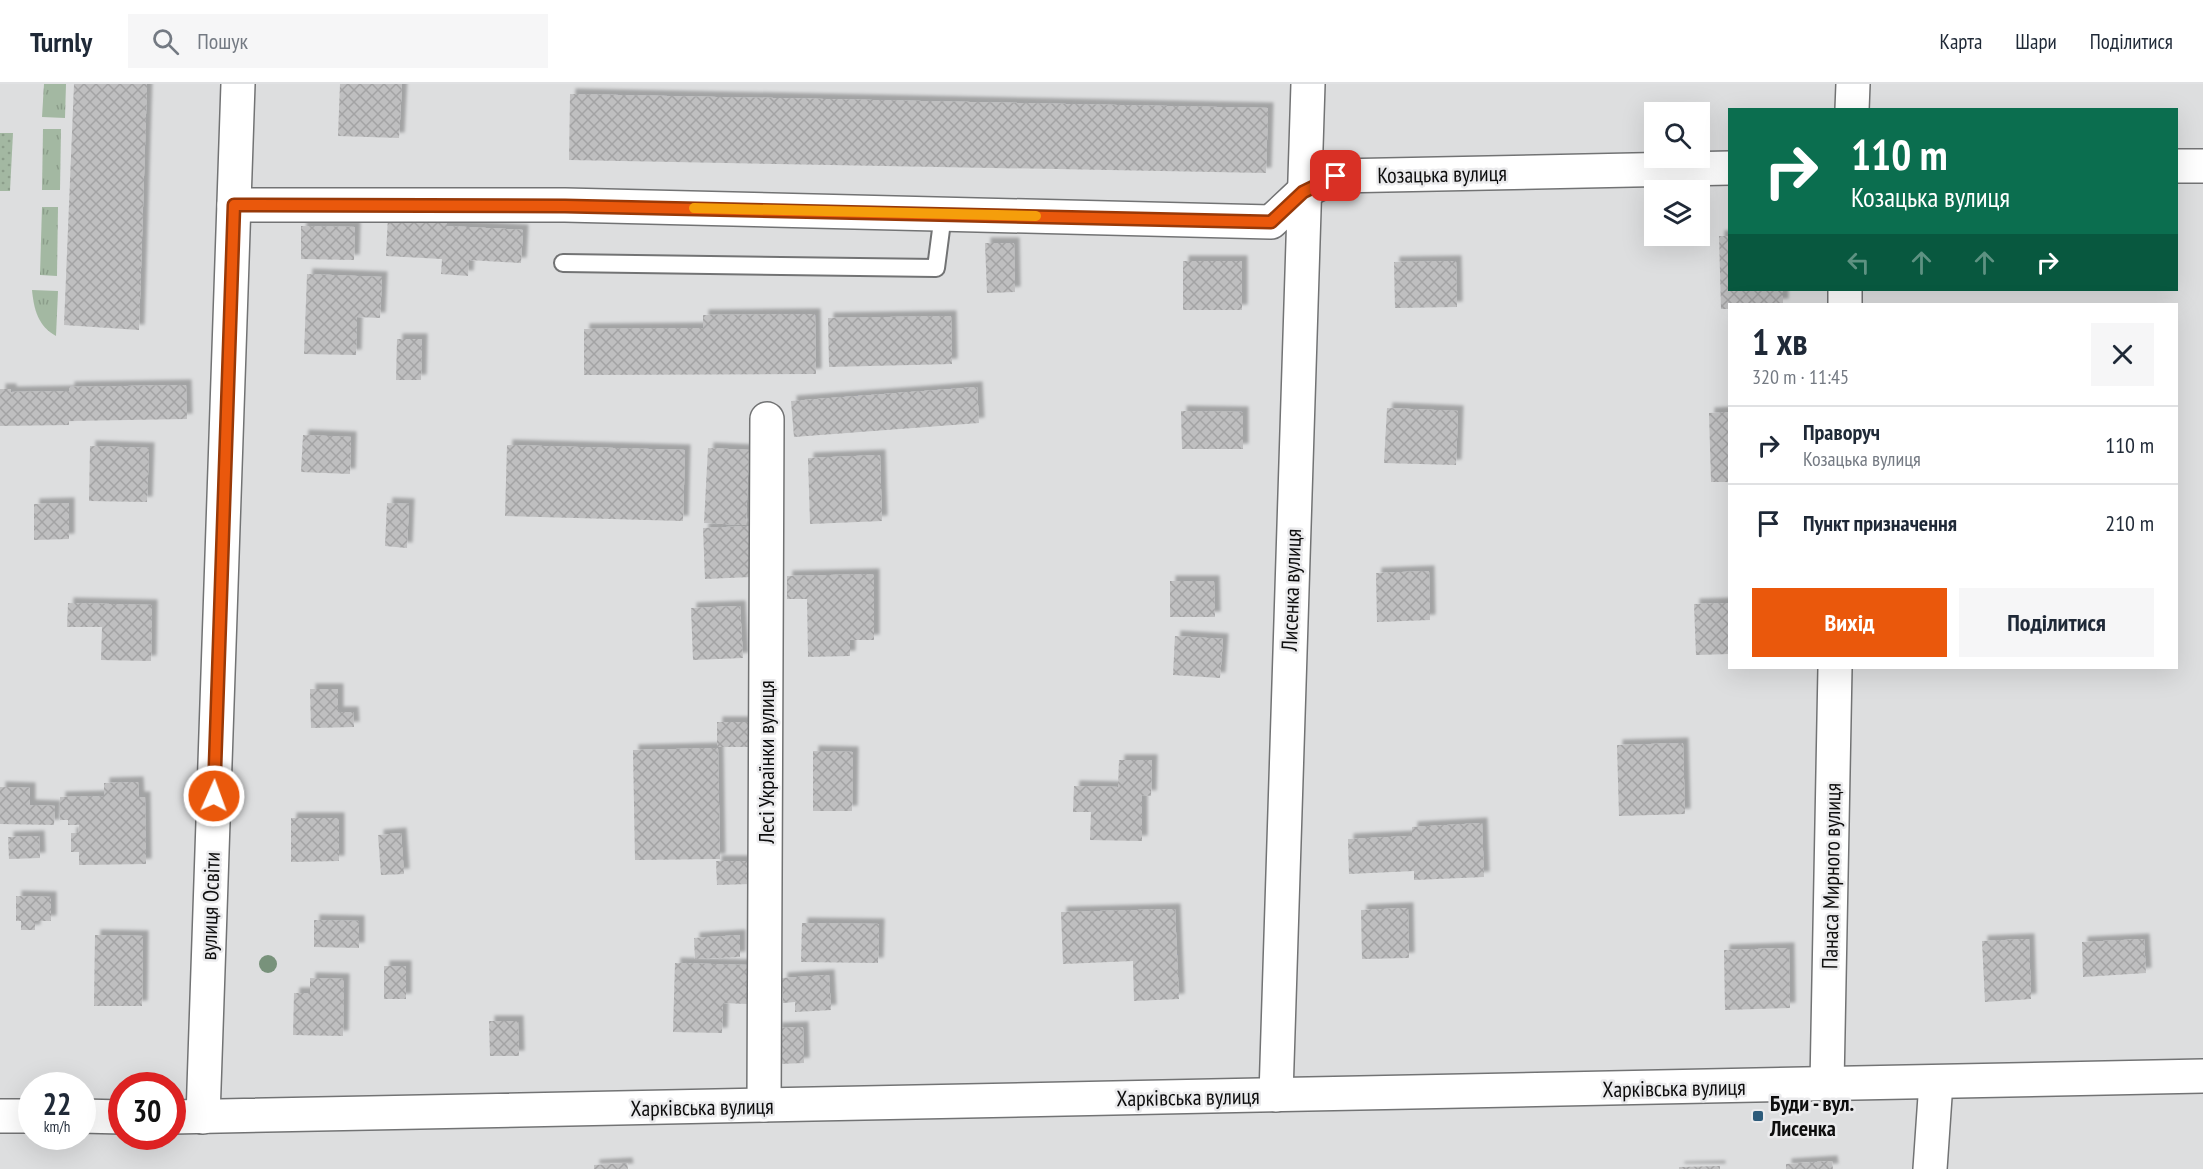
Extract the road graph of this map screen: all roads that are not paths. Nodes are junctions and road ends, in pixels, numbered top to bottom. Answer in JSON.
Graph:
{"nodes":[{"id":1,"x":238,"y":84,"type":"edge"},
{"id":2,"x":1308,"y":84,"type":"edge"},
{"id":3,"x":1853,"y":84,"type":"edge"},
{"id":4,"x":1852,"y":108,"type":"edge"},
{"id":5,"x":2178,"y":166,"type":"edge"},
{"id":6,"x":2203,"y":166,"type":"edge"},
{"id":7,"x":1728,"y":168,"type":"edge"},
{"id":8,"x":1303,"y":192,"type":"junction"},
{"id":9,"x":234,"y":205,"type":"junction"},
{"id":10,"x":943,"y":214,"type":"junction"},
{"id":11,"x":563,"y":263,"type":"dead end"},
{"id":12,"x":767,"y":419,"type":"dead end"},
{"id":13,"x":1835,"y":669,"type":"edge"},
{"id":14,"x":2203,"y":1076,"type":"edge"},
{"id":15,"x":1935,"y":1082,"type":"junction"},
{"id":16,"x":1827,"y":1084,"type":"junction"},
{"id":17,"x":1276,"y":1095,"type":"junction"},
{"id":18,"x":764,"y":1105,"type":"junction"},
{"id":19,"x":0,"y":1116,"type":"edge"},
{"id":20,"x":18,"y":1116,"type":"edge"},
{"id":21,"x":188,"y":1117,"type":"edge"},
{"id":22,"x":1930,"y":1169,"type":"edge"}],
"edges":[{"from":1,"to":9,"type":"street","name":"вулиця Освіти"},
{"from":2,"to":8,"type":"street","name":"Лисенка вулиця"},
{"from":3,"to":4,"type":"street"},
{"from":5,"to":6,"type":"street"},
{"from":7,"to":8,"type":"street","name":"Козацька вулиця"},
{"from":8,"to":10,"type":"street","name":"Козацька вулиця"},
{"from":8,"to":17,"type":"street","name":"Лисенка вулиця"},
{"from":9,"to":10,"type":"street","name":"Козацька вулиця"},
{"from":9,"to":21,"type":"street","name":"вулиця Освіти"},
{"from":10,"to":11,"type":"lane"},
{"from":12,"to":18,"type":"street","name":"Лесі Українки вулиця"},
{"from":13,"to":16,"type":"street","name":"Панаса Мирного вулиця"},
{"from":14,"to":15,"type":"street","name":"Харківська вулиця"},
{"from":15,"to":16,"type":"street","name":"Харківська вулиця"},
{"from":15,"to":22,"type":"street"},
{"from":16,"to":17,"type":"street","name":"Харківська вулиця"},
{"from":17,"to":18,"type":"street","name":"Харківська вулиця"},
{"from":18,"to":21,"type":"street","name":"Харківська вулиця"},
{"from":19,"to":20,"type":"street"}]}
